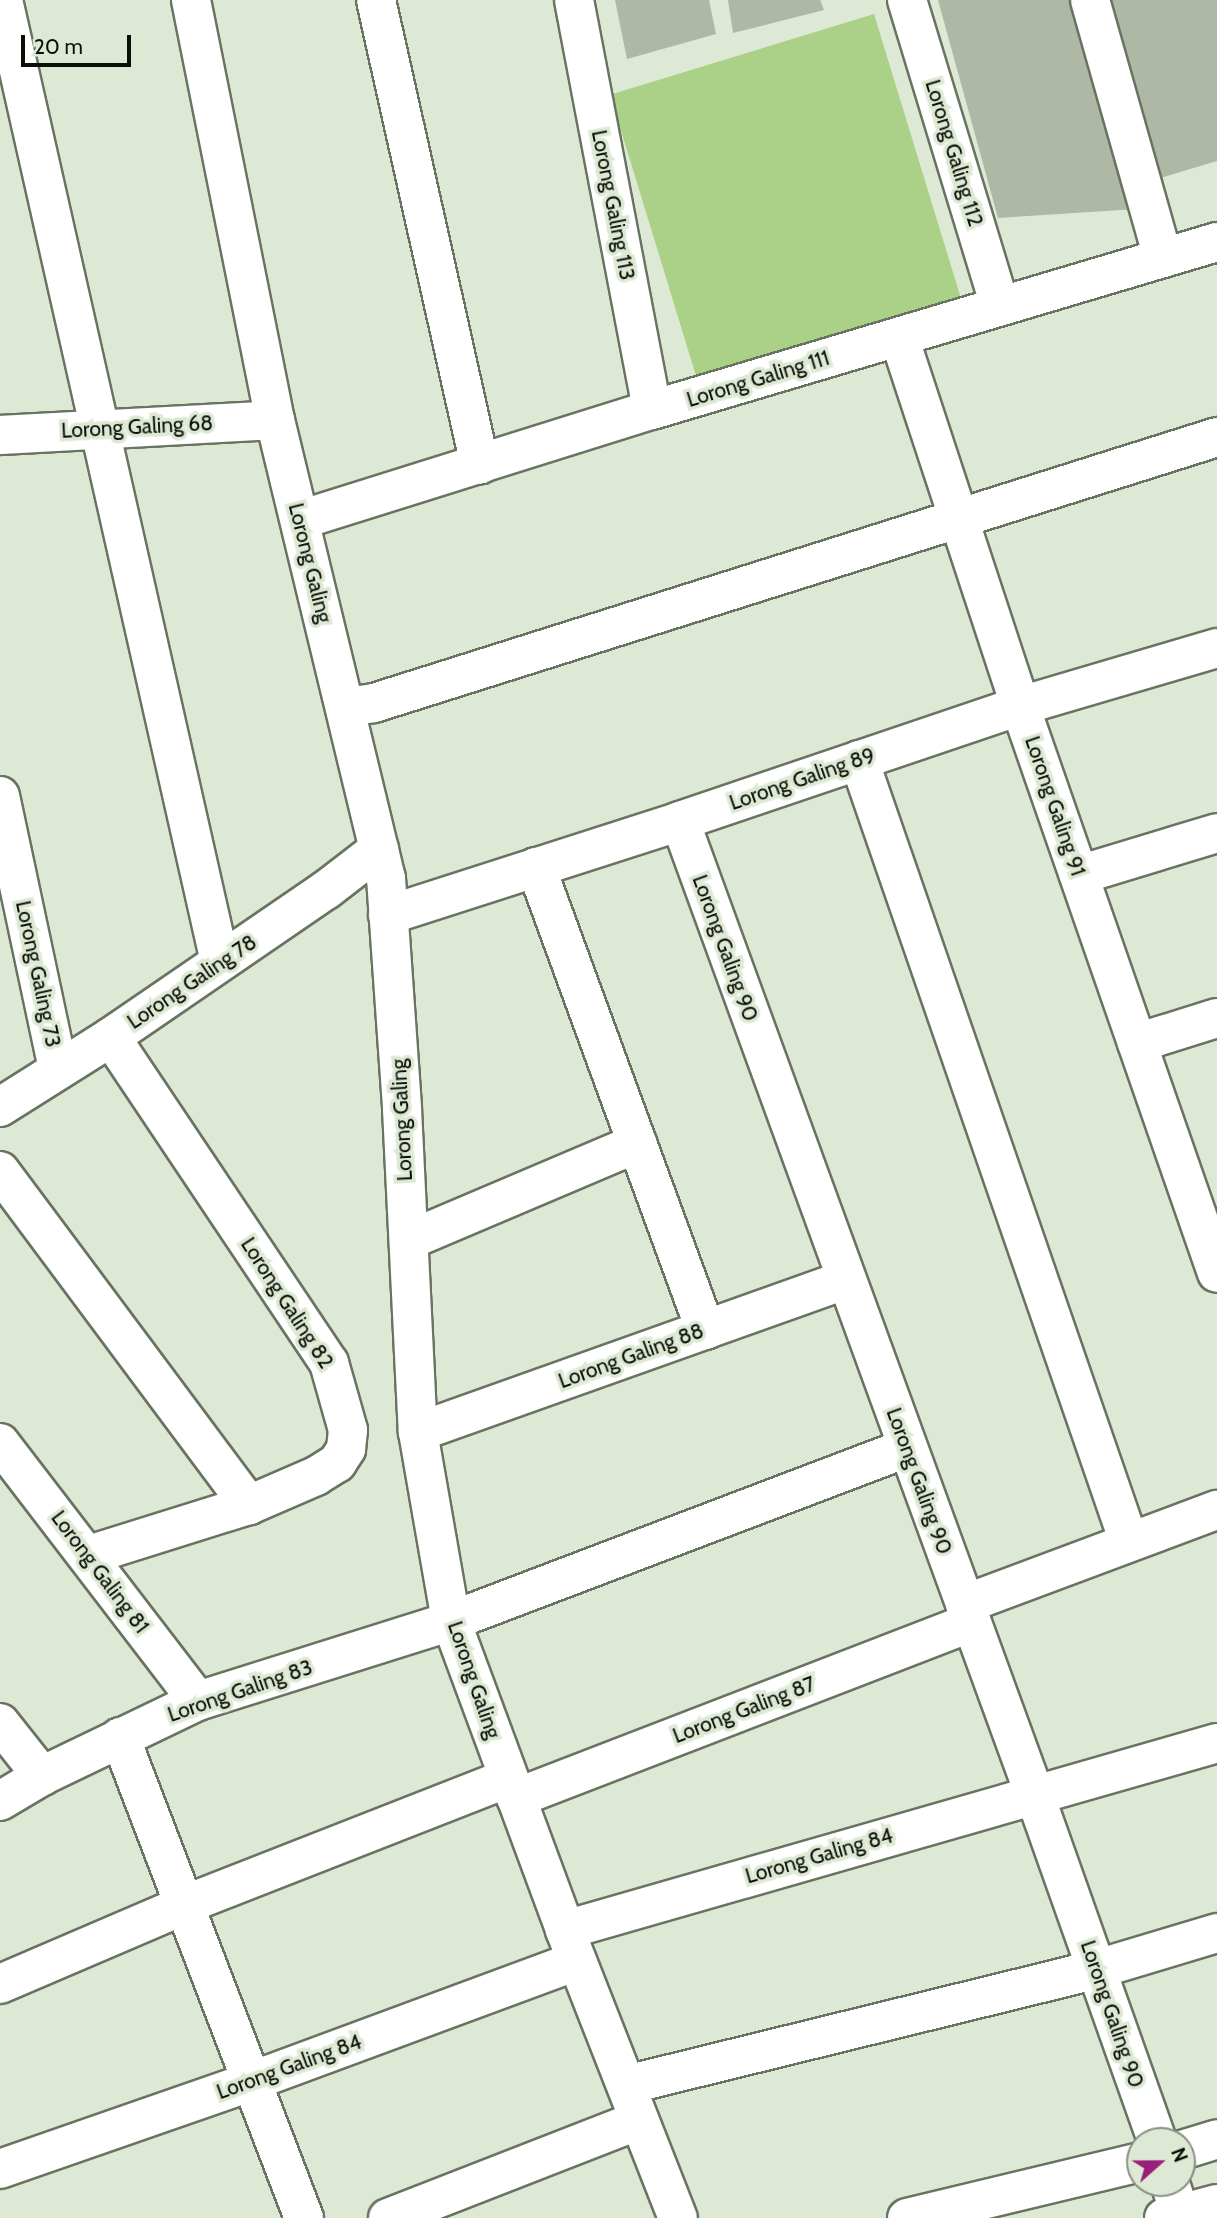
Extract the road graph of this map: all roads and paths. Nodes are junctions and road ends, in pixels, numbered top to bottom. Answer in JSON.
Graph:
{"nodes":[{"id":1,"x":3,"y":0,"type":"edge"},
{"id":2,"x":191,"y":0,"type":"edge"},
{"id":3,"x":376,"y":0,"type":"edge"},
{"id":4,"x":574,"y":0,"type":"edge"},
{"id":5,"x":907,"y":0,"type":"edge"},
{"id":6,"x":1090,"y":0,"type":"edge"},
{"id":7,"x":1217,"y":242,"type":"edge"},
{"id":8,"x":1163,"y":258,"type":"junction"},
{"id":9,"x":1000,"y":306,"type":"junction"},
{"id":10,"x":899,"y":337,"type":"junction"},
{"id":11,"x":652,"y":410,"type":"junction"},
{"id":12,"x":275,"y":419,"type":"junction"},
{"id":13,"x":100,"y":429,"type":"junction"},
{"id":14,"x":0,"y":435,"type":"edge"},
{"id":15,"x":1217,"y":437,"type":"edge"},
{"id":16,"x":480,"y":464,"type":"junction"},
{"id":17,"x":300,"y":520,"type":"junction"},
{"id":18,"x":960,"y":520,"type":"junction"},
{"id":19,"x":1217,"y":648,"type":"edge"},
{"id":20,"x":1020,"y":706,"type":"junction"},
{"id":21,"x":346,"y":707,"type":"junction"},
{"id":22,"x":859,"y":760,"type":"junction"},
{"id":23,"x":0,"y":796,"type":"edge"},
{"id":24,"x":680,"y":821,"type":"junction"},
{"id":25,"x":1217,"y":833,"type":"edge"},
{"id":26,"x":379,"y":849,"type":"junction"},
{"id":27,"x":536,"y":867,"type":"junction"},
{"id":28,"x":1079,"y":875,"type":"junction"},
{"id":29,"x":388,"y":915,"type":"junction"},
{"id":30,"x":220,"y":962,"type":"junction"},
{"id":31,"x":1217,"y":1018,"type":"edge"},
{"id":32,"x":111,"y":1037,"type":"junction"},
{"id":33,"x":1137,"y":1043,"type":"junction"},
{"id":34,"x":58,"y":1070,"type":"junction"},
{"id":35,"x":0,"y":1107,"type":"edge"},
{"id":36,"x":637,"y":1143,"type":"junction"},
{"id":37,"x":0,"y":1171,"type":"edge"},
{"id":38,"x":1206,"y":1204,"type":"edge"},
{"id":39,"x":409,"y":1240,"type":"junction"},
{"id":40,"x":1217,"y":1273,"type":"edge"},
{"id":41,"x":845,"y":1280,"type":"junction"},
{"id":42,"x":705,"y":1330,"type":"junction"},
{"id":43,"x":418,"y":1432,"type":"junction"},
{"id":44,"x":0,"y":1443,"type":"edge"},
{"id":45,"x":907,"y":1448,"type":"junction"},
{"id":46,"x":249,"y":1505,"type":"junction"},
{"id":47,"x":1217,"y":1510,"type":"edge"},
{"id":48,"x":1129,"y":1542,"type":"junction"},
{"id":49,"x":89,"y":1555,"type":"junction"},
{"id":50,"x":968,"y":1613,"type":"junction"},
{"id":51,"x":452,"y":1621,"type":"junction"},
{"id":52,"x":198,"y":1701,"type":"junction"},
{"id":53,"x":0,"y":1723,"type":"edge"},
{"id":54,"x":120,"y":1737,"type":"junction"},
{"id":55,"x":1217,"y":1743,"type":"edge"},
{"id":56,"x":42,"y":1776,"type":"junction"},
{"id":57,"x":512,"y":1788,"type":"junction"},
{"id":58,"x":1034,"y":1793,"type":"junction"},
{"id":59,"x":0,"y":1801,"type":"edge"},
{"id":60,"x":184,"y":1905,"type":"junction"},
{"id":61,"x":1217,"y":1933,"type":"edge"},
{"id":62,"x":571,"y":1946,"type":"junction"},
{"id":63,"x":1097,"y":1969,"type":"junction"},
{"id":64,"x":0,"y":1984,"type":"edge"},
{"id":65,"x":252,"y":2081,"type":"junction"},
{"id":66,"x":626,"y":2085,"type":"junction"},
{"id":67,"x":639,"y":2120,"type":"junction"},
{"id":68,"x":1152,"y":2127,"type":"edge"},
{"id":69,"x":1217,"y":2139,"type":"edge"},
{"id":70,"x":1196,"y":2146,"type":"edge"},
{"id":71,"x":1126,"y":2165,"type":"edge"},
{"id":72,"x":0,"y":2169,"type":"edge"},
{"id":73,"x":1217,"y":2204,"type":"edge"},
{"id":74,"x":1171,"y":2205,"type":"edge"},
{"id":75,"x":304,"y":2218,"type":"edge"},
{"id":76,"x":388,"y":2218,"type":"edge"},
{"id":77,"x":678,"y":2218,"type":"edge"},
{"id":78,"x":907,"y":2218,"type":"edge"}],
"edges":[{"from":1,"to":13,"type":"street"},
{"from":2,"to":12,"type":"street","name":"Lorong Galing"},
{"from":3,"to":16,"type":"street"},
{"from":4,"to":11,"type":"street","name":"Lorong Galing 113"},
{"from":5,"to":9,"type":"street","name":"Lorong Galing 112"},
{"from":6,"to":8,"type":"street"},
{"from":7,"to":8,"type":"street","name":"Lorong Galing 111"},
{"from":8,"to":9,"type":"street","name":"Lorong Galing 111"},
{"from":9,"to":10,"type":"street","name":"Lorong Galing 111"},
{"from":10,"to":11,"type":"street","name":"Lorong Galing 111"},
{"from":10,"to":18,"type":"street","name":"Lorong Galing 91"},
{"from":11,"to":16,"type":"street","name":"Lorong Galing 111"},
{"from":12,"to":13,"type":"street","name":"Lorong Galing 68"},
{"from":12,"to":17,"type":"street","name":"Lorong Galing"},
{"from":13,"to":14,"type":"street","name":"Lorong Galing 68"},
{"from":13,"to":30,"type":"street"},
{"from":15,"to":18,"type":"street"},
{"from":16,"to":17,"type":"street","name":"Lorong Galing 111"},
{"from":17,"to":21,"type":"street","name":"Lorong Galing"},
{"from":18,"to":20,"type":"street","name":"Lorong Galing 91"},
{"from":18,"to":21,"type":"street"},
{"from":19,"to":20,"type":"street","name":"Lorong Galing 89"},
{"from":20,"to":22,"type":"street","name":"Lorong Galing 89"},
{"from":20,"to":28,"type":"street","name":"Lorong Galing 91"},
{"from":21,"to":26,"type":"street","name":"Lorong Galing"},
{"from":22,"to":24,"type":"street","name":"Lorong Galing 89"},
{"from":22,"to":48,"type":"street"},
{"from":23,"to":34,"type":"street","name":"Lorong Galing 73"},
{"from":24,"to":27,"type":"street","name":"Lorong Galing 89"},
{"from":24,"to":41,"type":"street","name":"Lorong Galing 90"},
{"from":25,"to":28,"type":"street"},
{"from":26,"to":29,"type":"street","name":"Lorong Galing"},
{"from":26,"to":30,"type":"street","name":"Lorong Galing 78"},
{"from":27,"to":29,"type":"street","name":"Lorong Galing 89"},
{"from":27,"to":36,"type":"street"},
{"from":28,"to":33,"type":"street","name":"Lorong Galing 91"},
{"from":29,"to":39,"type":"street","name":"Lorong Galing"},
{"from":30,"to":32,"type":"street","name":"Lorong Galing 78"},
{"from":31,"to":33,"type":"street"},
{"from":32,"to":34,"type":"street","name":"Lorong Galing 78"},
{"from":32,"to":46,"type":"street","name":"Lorong Galing 82"},
{"from":33,"to":38,"type":"street","name":"Lorong Galing 91"},
{"from":34,"to":35,"type":"street","name":"Lorong Galing 78"},
{"from":36,"to":39,"type":"street"},
{"from":36,"to":42,"type":"street"},
{"from":37,"to":46,"type":"street"},
{"from":38,"to":40,"type":"street","name":"Lorong Galing 91"},
{"from":39,"to":43,"type":"street","name":"Lorong Galing"},
{"from":41,"to":42,"type":"street","name":"Lorong Galing 88"},
{"from":41,"to":45,"type":"street","name":"Lorong Galing 90"},
{"from":42,"to":43,"type":"street","name":"Lorong Galing 88"},
{"from":43,"to":51,"type":"street","name":"Lorong Galing"},
{"from":44,"to":49,"type":"street","name":"Lorong Galing 81"},
{"from":45,"to":50,"type":"street","name":"Lorong Galing 90"},
{"from":45,"to":51,"type":"street","name":"Lorong Galing 83"},
{"from":46,"to":49,"type":"street","name":"Lorong Galing 82"},
{"from":47,"to":48,"type":"street","name":"Lorong Galing 87"},
{"from":48,"to":50,"type":"street","name":"Lorong Galing 87"},
{"from":49,"to":52,"type":"street","name":"Lorong Galing 81"},
{"from":50,"to":57,"type":"street","name":"Lorong Galing 87"},
{"from":50,"to":58,"type":"street","name":"Lorong Galing 90"},
{"from":51,"to":52,"type":"street","name":"Lorong Galing 83"},
{"from":51,"to":57,"type":"street","name":"Lorong Galing"},
{"from":52,"to":54,"type":"street","name":"Lorong Galing 83"},
{"from":53,"to":56,"type":"street"},
{"from":54,"to":56,"type":"street","name":"Lorong Galing 83"},
{"from":54,"to":60,"type":"street"},
{"from":55,"to":58,"type":"street","name":"Lorong Galing 84"},
{"from":56,"to":59,"type":"street","name":"Lorong Galing 83"},
{"from":57,"to":60,"type":"street","name":"Lorong Galing 87"},
{"from":57,"to":62,"type":"street","name":"Lorong Galing"},
{"from":58,"to":62,"type":"street","name":"Lorong Galing 84"},
{"from":58,"to":63,"type":"street","name":"Lorong Galing 90"},
{"from":60,"to":64,"type":"street","name":"Lorong Galing 87"},
{"from":60,"to":65,"type":"street"},
{"from":61,"to":63,"type":"street"},
{"from":62,"to":65,"type":"street","name":"Lorong Galing 84"},
{"from":62,"to":66,"type":"street","name":"Lorong Galing"},
{"from":63,"to":66,"type":"street"},
{"from":63,"to":68,"type":"street","name":"Lorong Galing 90"},
{"from":65,"to":72,"type":"street","name":"Lorong Galing 84"},
{"from":65,"to":75,"type":"street"},
{"from":66,"to":67,"type":"street","name":"Lorong Galing"},
{"from":67,"to":76,"type":"street"},
{"from":67,"to":77,"type":"street","name":"Lorong Galing"},
{"from":69,"to":70,"type":"street"},
{"from":71,"to":78,"type":"street"},
{"from":73,"to":74,"type":"street"}]}
